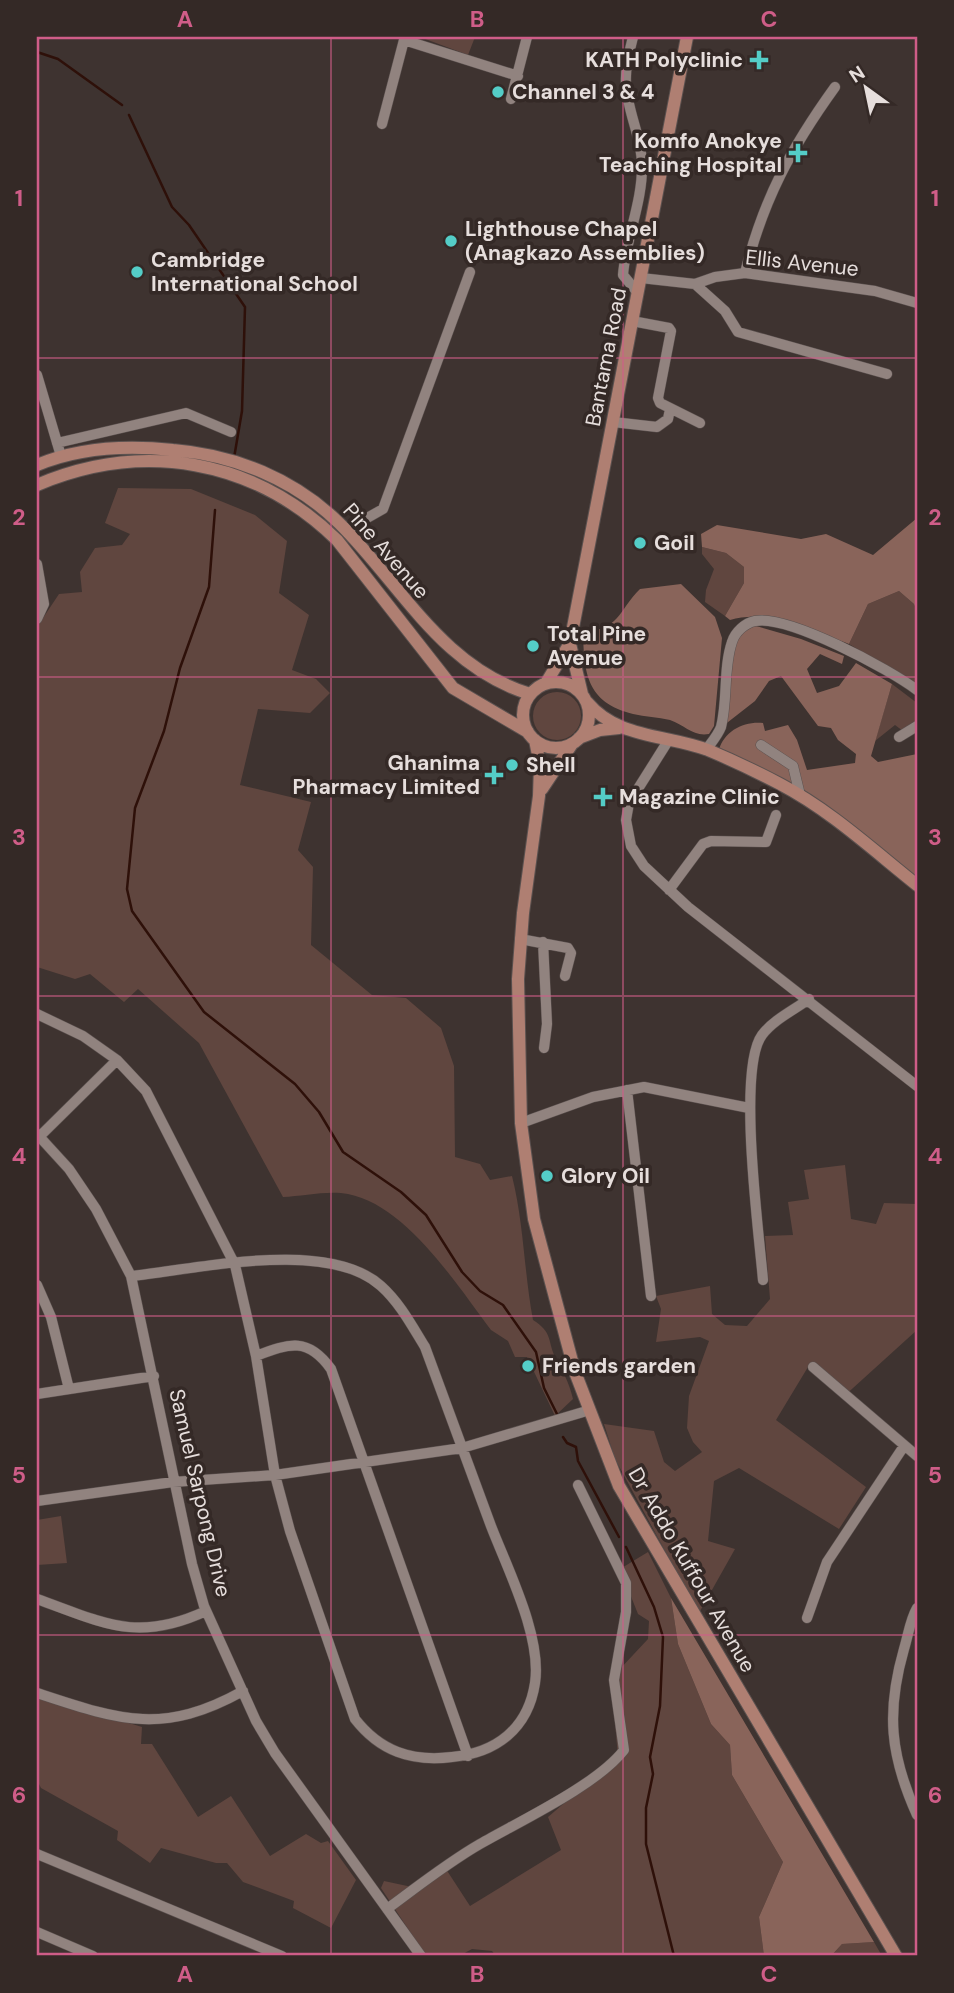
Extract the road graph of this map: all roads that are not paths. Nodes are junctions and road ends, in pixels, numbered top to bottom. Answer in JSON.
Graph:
{"nodes":[{"id":1,"x":527,"y":37,"type":"edge"},
{"id":2,"x":633,"y":37,"type":"edge"},
{"id":3,"x":687,"y":37,"type":"edge"},
{"id":4,"x":518,"y":76,"type":"junction"},
{"id":5,"x":835,"y":87,"type":"dead end"},
{"id":6,"x":510,"y":99,"type":"dead end"},
{"id":7,"x":382,"y":124,"type":"dead end"},
{"id":8,"x":470,"y":272,"type":"dead end"},
{"id":9,"x":745,"y":274,"type":"junction"},
{"id":10,"x":641,"y":278,"type":"junction"},
{"id":11,"x":695,"y":285,"type":"junction"},
{"id":12,"x":638,"y":293,"type":"junction"},
{"id":13,"x":917,"y":303,"type":"edge"},
{"id":14,"x":632,"y":321,"type":"junction"},
{"id":15,"x":887,"y":374,"type":"dead end"},
{"id":16,"x":37,"y":375,"type":"edge"},
{"id":17,"x":670,"y":409,"type":"junction"},
{"id":18,"x":613,"y":422,"type":"junction"},
{"id":19,"x":700,"y":423,"type":"dead end"},
{"id":20,"x":231,"y":432,"type":"dead end"},
{"id":21,"x":57,"y":443,"type":"junction"},
{"id":22,"x":61,"y":456,"type":"junction"},
{"id":23,"x":40,"y":461,"type":"edge"},
{"id":24,"x":37,"y":485,"type":"edge"},
{"id":25,"x":346,"y":530,"type":"junction"},
{"id":26,"x":37,"y":564,"type":"edge"},
{"id":27,"x":37,"y":618,"type":"edge"},
{"id":28,"x":570,"y":643,"type":"junction"},
{"id":29,"x":546,"y":683,"type":"junction"},
{"id":30,"x":917,"y":690,"type":"edge"},
{"id":31,"x":530,"y":694,"type":"junction"},
{"id":32,"x":584,"y":698,"type":"junction"},
{"id":33,"x":917,"y":726,"type":"edge"},
{"id":34,"x":619,"y":728,"type":"junction"},
{"id":35,"x":531,"y":736,"type":"junction"},
{"id":36,"x":899,"y":737,"type":"dead end"},
{"id":37,"x":575,"y":741,"type":"junction"},
{"id":38,"x":668,"y":741,"type":"junction"},
{"id":39,"x":761,"y":745,"type":"dead end"},
{"id":40,"x":706,"y":750,"type":"junction"},
{"id":41,"x":800,"y":795,"type":"junction"},
{"id":42,"x":539,"y":796,"type":"junction"},
{"id":43,"x":776,"y":815,"type":"dead end"},
{"id":44,"x":917,"y":885,"type":"edge"},
{"id":45,"x":669,"y":890,"type":"junction"},
{"id":46,"x":520,"y":939,"type":"junction"},
{"id":47,"x":543,"y":942,"type":"junction"},
{"id":48,"x":565,"y":976,"type":"dead end"},
{"id":49,"x":809,"y":999,"type":"junction"},
{"id":50,"x":37,"y":1014,"type":"edge"},
{"id":51,"x":544,"y":1048,"type":"dead end"},
{"id":52,"x":117,"y":1060,"type":"junction"},
{"id":53,"x":917,"y":1086,"type":"edge"},
{"id":54,"x":626,"y":1090,"type":"junction"},
{"id":55,"x":749,"y":1108,"type":"junction"},
{"id":56,"x":521,"y":1123,"type":"junction"},
{"id":57,"x":38,"y":1135,"type":"edge"},
{"id":58,"x":234,"y":1265,"type":"junction"},
{"id":59,"x":131,"y":1276,"type":"junction"},
{"id":60,"x":763,"y":1280,"type":"dead end"},
{"id":61,"x":37,"y":1285,"type":"edge"},
{"id":62,"x":651,"y":1296,"type":"dead end"},
{"id":63,"x":256,"y":1356,"type":"junction"},
{"id":64,"x":813,"y":1367,"type":"dead end"},
{"id":65,"x":154,"y":1376,"type":"junction"},
{"id":66,"x":69,"y":1389,"type":"junction"},
{"id":67,"x":37,"y":1394,"type":"edge"},
{"id":68,"x":590,"y":1410,"type":"junction"},
{"id":69,"x":462,"y":1448,"type":"junction"},
{"id":70,"x":913,"y":1450,"type":"edge"},
{"id":71,"x":364,"y":1461,"type":"junction"},
{"id":72,"x":275,"y":1475,"type":"junction"},
{"id":73,"x":173,"y":1482,"type":"junction"},
{"id":74,"x":578,"y":1485,"type":"dead end"},
{"id":75,"x":37,"y":1501,"type":"edge"},
{"id":76,"x":37,"y":1599,"type":"edge"},
{"id":77,"x":917,"y":1608,"type":"edge"},
{"id":78,"x":206,"y":1611,"type":"junction"},
{"id":79,"x":807,"y":1618,"type":"dead end"},
{"id":80,"x":243,"y":1691,"type":"junction"},
{"id":81,"x":37,"y":1693,"type":"edge"},
{"id":82,"x":468,"y":1756,"type":"junction"},
{"id":83,"x":917,"y":1815,"type":"edge"},
{"id":84,"x":37,"y":1854,"type":"edge"},
{"id":85,"x":387,"y":1909,"type":"junction"},
{"id":86,"x":37,"y":1932,"type":"edge"},
{"id":87,"x":93,"y":1956,"type":"edge"},
{"id":88,"x":282,"y":1956,"type":"edge"},
{"id":89,"x":421,"y":1956,"type":"edge"},
{"id":90,"x":896,"y":1956,"type":"edge"}],
"edges":[{"from":1,"to":4,"type":"street"},
{"from":2,"to":12,"type":"street"},
{"from":3,"to":10,"type":"main road","name":"Bantama Road"},
{"from":4,"to":6,"type":"street"},
{"from":4,"to":7,"type":"street"},
{"from":5,"to":9,"type":"street"},
{"from":8,"to":25,"type":"street"},
{"from":9,"to":11,"type":"street","name":"Ellis Avenue"},
{"from":9,"to":13,"type":"street","name":"Ellis Avenue"},
{"from":10,"to":11,"type":"street","name":"Ellis Avenue"},
{"from":10,"to":12,"type":"main road","name":"Bantama Road"},
{"from":11,"to":15,"type":"street"},
{"from":12,"to":14,"type":"main road","name":"Bantama Road"},
{"from":14,"to":17,"type":"street"},
{"from":14,"to":18,"type":"main road","name":"Bantama Road"},
{"from":16,"to":21,"type":"street"},
{"from":17,"to":18,"type":"street"},
{"from":17,"to":19,"type":"street"},
{"from":18,"to":28,"type":"main road","name":"Bantama Road"},
{"from":20,"to":21,"type":"street"},
{"from":21,"to":22,"type":"street"},
{"from":22,"to":23,"type":"main road","name":"Pine Avenue"},
{"from":22,"to":25,"type":"main road","name":"Pine Avenue"},
{"from":24,"to":35,"type":"main road"},
{"from":25,"to":31,"type":"main road","name":"Pine Avenue"},
{"from":26,"to":27,"type":"street"},
{"from":28,"to":29,"type":"main road"},
{"from":28,"to":32,"type":"main road"},
{"from":29,"to":31,"type":"main road"},
{"from":29,"to":32,"type":"main road"},
{"from":30,"to":40,"type":"street"},
{"from":31,"to":35,"type":"main road"},
{"from":32,"to":34,"type":"main road"},
{"from":32,"to":37,"type":"main road"},
{"from":33,"to":36,"type":"street"},
{"from":34,"to":37,"type":"main road"},
{"from":34,"to":38,"type":"main road"},
{"from":35,"to":37,"type":"main road"},
{"from":35,"to":42,"type":"main road"},
{"from":37,"to":42,"type":"main road"},
{"from":38,"to":40,"type":"main road"},
{"from":38,"to":45,"type":"street"},
{"from":39,"to":41,"type":"street"},
{"from":40,"to":41,"type":"main road"},
{"from":41,"to":44,"type":"main road"},
{"from":42,"to":46,"type":"main road","name":"Dr Addo Kuffour Avenue"},
{"from":43,"to":45,"type":"street"},
{"from":45,"to":49,"type":"street"},
{"from":46,"to":47,"type":"street"},
{"from":46,"to":56,"type":"main road","name":"Dr Addo Kuffour Avenue"},
{"from":47,"to":48,"type":"street"},
{"from":47,"to":51,"type":"street"},
{"from":49,"to":53,"type":"street"},
{"from":49,"to":55,"type":"street"},
{"from":50,"to":52,"type":"street"},
{"from":52,"to":57,"type":"street"},
{"from":52,"to":58,"type":"street"},
{"from":54,"to":55,"type":"street"},
{"from":54,"to":56,"type":"street"},
{"from":54,"to":62,"type":"street"},
{"from":55,"to":60,"type":"street"},
{"from":56,"to":68,"type":"main road","name":"Dr Addo Kuffour Avenue"},
{"from":57,"to":59,"type":"street","name":"Samuel Sarpong Drive"},
{"from":58,"to":59,"type":"street"},
{"from":58,"to":63,"type":"street"},
{"from":58,"to":69,"type":"street"},
{"from":59,"to":65,"type":"street","name":"Samuel Sarpong Drive"},
{"from":61,"to":66,"type":"street"},
{"from":63,"to":71,"type":"street"},
{"from":63,"to":72,"type":"street"},
{"from":64,"to":70,"type":"street"},
{"from":65,"to":66,"type":"street"},
{"from":65,"to":73,"type":"street","name":"Samuel Sarpong Drive"},
{"from":66,"to":67,"type":"street"},
{"from":68,"to":69,"type":"street"},
{"from":68,"to":90,"type":"main road","name":"Dr Addo Kuffour Avenue"},
{"from":69,"to":71,"type":"street"},
{"from":69,"to":82,"type":"street"},
{"from":70,"to":79,"type":"street"},
{"from":71,"to":72,"type":"street"},
{"from":71,"to":82,"type":"street"},
{"from":72,"to":73,"type":"street"},
{"from":72,"to":82,"type":"street"},
{"from":73,"to":75,"type":"street"},
{"from":73,"to":78,"type":"street","name":"Samuel Sarpong Drive"},
{"from":74,"to":85,"type":"street"},
{"from":76,"to":78,"type":"street"},
{"from":77,"to":83,"type":"street"},
{"from":78,"to":80,"type":"street","name":"Samuel Sarpong Drive"},
{"from":80,"to":81,"type":"street"},
{"from":80,"to":85,"type":"street","name":"Samuel Sarpong Drive"},
{"from":84,"to":88,"type":"street"},
{"from":85,"to":89,"type":"street","name":"Samuel Sarpong Drive"},
{"from":86,"to":87,"type":"street"}]}
